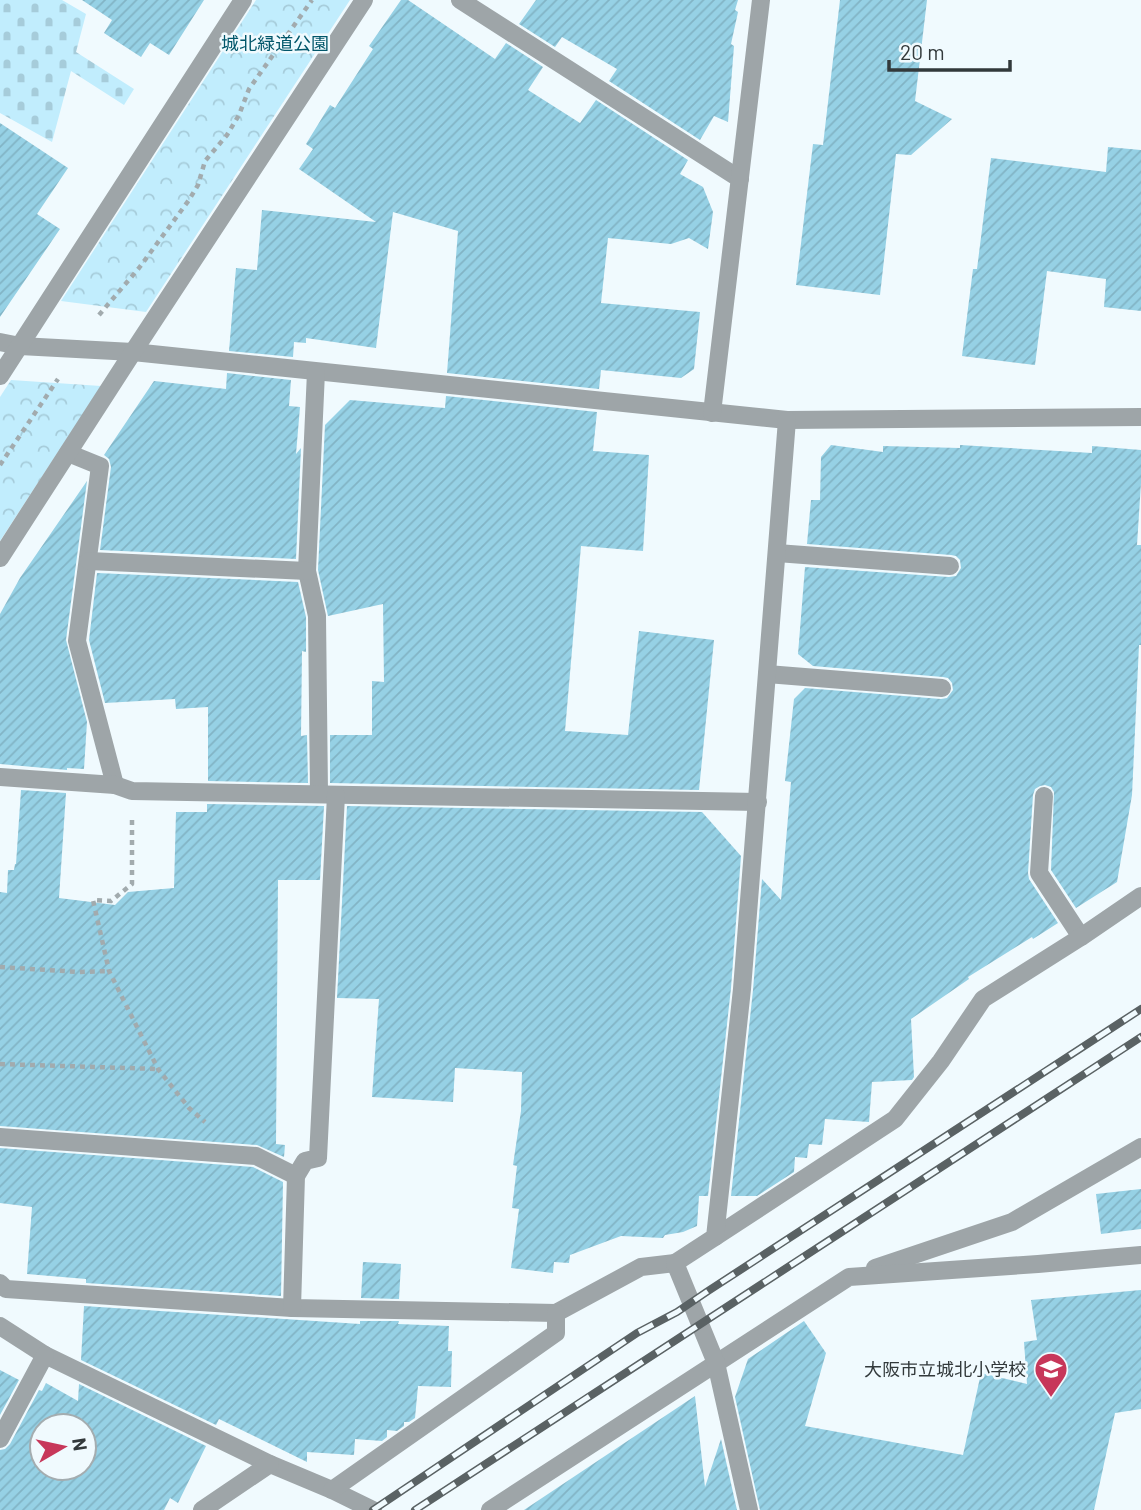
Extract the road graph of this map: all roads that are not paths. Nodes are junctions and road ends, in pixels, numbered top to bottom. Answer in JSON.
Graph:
{"nodes":[{"id":1,"x":243,"y":0,"type":"edge"},
{"id":2,"x":365,"y":0,"type":"edge"},
{"id":3,"x":460,"y":0,"type":"edge"},
{"id":4,"x":761,"y":0,"type":"edge"},
{"id":5,"x":740,"y":179,"type":"junction"},
{"id":6,"x":0,"y":342,"type":"edge"},
{"id":7,"x":20,"y":346,"type":"junction"},
{"id":8,"x":133,"y":352,"type":"junction"},
{"id":9,"x":316,"y":372,"type":"junction"},
{"id":10,"x":0,"y":376,"type":"edge"},
{"id":11,"x":712,"y":413,"type":"junction"},
{"id":12,"x":1141,"y":417,"type":"edge"},
{"id":13,"x":787,"y":420,"type":"junction"},
{"id":14,"x":68,"y":453,"type":"junction"},
{"id":15,"x":777,"y":553,"type":"junction"},
{"id":16,"x":0,"y":558,"type":"edge"},
{"id":17,"x":89,"y":561,"type":"junction"},
{"id":18,"x":950,"y":566,"type":"dead end"},
{"id":19,"x":307,"y":571,"type":"junction"},
{"id":20,"x":768,"y":674,"type":"junction"},
{"id":21,"x":942,"y":688,"type":"dead end"},
{"id":22,"x":0,"y":777,"type":"edge"},
{"id":23,"x":124,"y":788,"type":"junction"},
{"id":24,"x":328,"y":794,"type":"junction"},
{"id":25,"x":1045,"y":796,"type":"dead end"},
{"id":26,"x":758,"y":802,"type":"junction"},
{"id":27,"x":1141,"y":896,"type":"edge"},
{"id":28,"x":1081,"y":937,"type":"junction"},
{"id":29,"x":0,"y":1137,"type":"edge"},
{"id":30,"x":1141,"y":1147,"type":"edge"},
{"id":31,"x":296,"y":1177,"type":"junction"},
{"id":32,"x":715,"y":1237,"type":"junction"},
{"id":33,"x":1141,"y":1255,"type":"edge"},
{"id":34,"x":675,"y":1263,"type":"junction"},
{"id":35,"x":849,"y":1277,"type":"junction"},
{"id":36,"x":2,"y":1292,"type":"edge"},
{"id":37,"x":292,"y":1308,"type":"junction"},
{"id":38,"x":556,"y":1313,"type":"junction"},
{"id":39,"x":0,"y":1326,"type":"edge"},
{"id":40,"x":46,"y":1355,"type":"junction"},
{"id":41,"x":716,"y":1363,"type":"junction"},
{"id":42,"x":0,"y":1439,"type":"edge"},
{"id":43,"x":270,"y":1464,"type":"junction"},
{"id":44,"x":332,"y":1490,"type":"junction"},
{"id":45,"x":202,"y":1510,"type":"edge"},
{"id":46,"x":373,"y":1510,"type":"edge"},
{"id":47,"x":490,"y":1510,"type":"edge"},
{"id":48,"x":749,"y":1510,"type":"edge"}],
"edges":[{"from":1,"to":7,"type":"street"},
{"from":2,"to":8,"type":"street"},
{"from":3,"to":5,"type":"street"},
{"from":4,"to":5,"type":"street"},
{"from":5,"to":11,"type":"street"},
{"from":6,"to":7,"type":"street"},
{"from":7,"to":8,"type":"street"},
{"from":7,"to":10,"type":"street"},
{"from":8,"to":9,"type":"street"},
{"from":8,"to":14,"type":"street"},
{"from":9,"to":11,"type":"street"},
{"from":9,"to":19,"type":"street"},
{"from":11,"to":13,"type":"street"},
{"from":12,"to":13,"type":"street"},
{"from":13,"to":15,"type":"street"},
{"from":14,"to":16,"type":"street"},
{"from":14,"to":17,"type":"street"},
{"from":15,"to":18,"type":"street"},
{"from":15,"to":20,"type":"street"},
{"from":17,"to":19,"type":"street"},
{"from":17,"to":23,"type":"street"},
{"from":19,"to":24,"type":"street"},
{"from":20,"to":21,"type":"street"},
{"from":20,"to":26,"type":"street"},
{"from":22,"to":23,"type":"street"},
{"from":23,"to":24,"type":"street"},
{"from":24,"to":26,"type":"street"},
{"from":24,"to":31,"type":"street"},
{"from":25,"to":28,"type":"street"},
{"from":26,"to":32,"type":"street"},
{"from":27,"to":28,"type":"street"},
{"from":28,"to":32,"type":"street"},
{"from":29,"to":31,"type":"street"},
{"from":30,"to":35,"type":"street"},
{"from":31,"to":37,"type":"street"},
{"from":32,"to":34,"type":"street"},
{"from":33,"to":35,"type":"street"},
{"from":34,"to":38,"type":"street"},
{"from":34,"to":41,"type":"street"},
{"from":35,"to":41,"type":"street"},
{"from":36,"to":37,"type":"street"},
{"from":37,"to":38,"type":"street"},
{"from":38,"to":44,"type":"street"},
{"from":39,"to":40,"type":"street"},
{"from":40,"to":42,"type":"street"},
{"from":40,"to":43,"type":"street"},
{"from":41,"to":47,"type":"street"},
{"from":41,"to":48,"type":"street"},
{"from":43,"to":44,"type":"street"},
{"from":43,"to":45,"type":"street"},
{"from":44,"to":46,"type":"street"}]}
